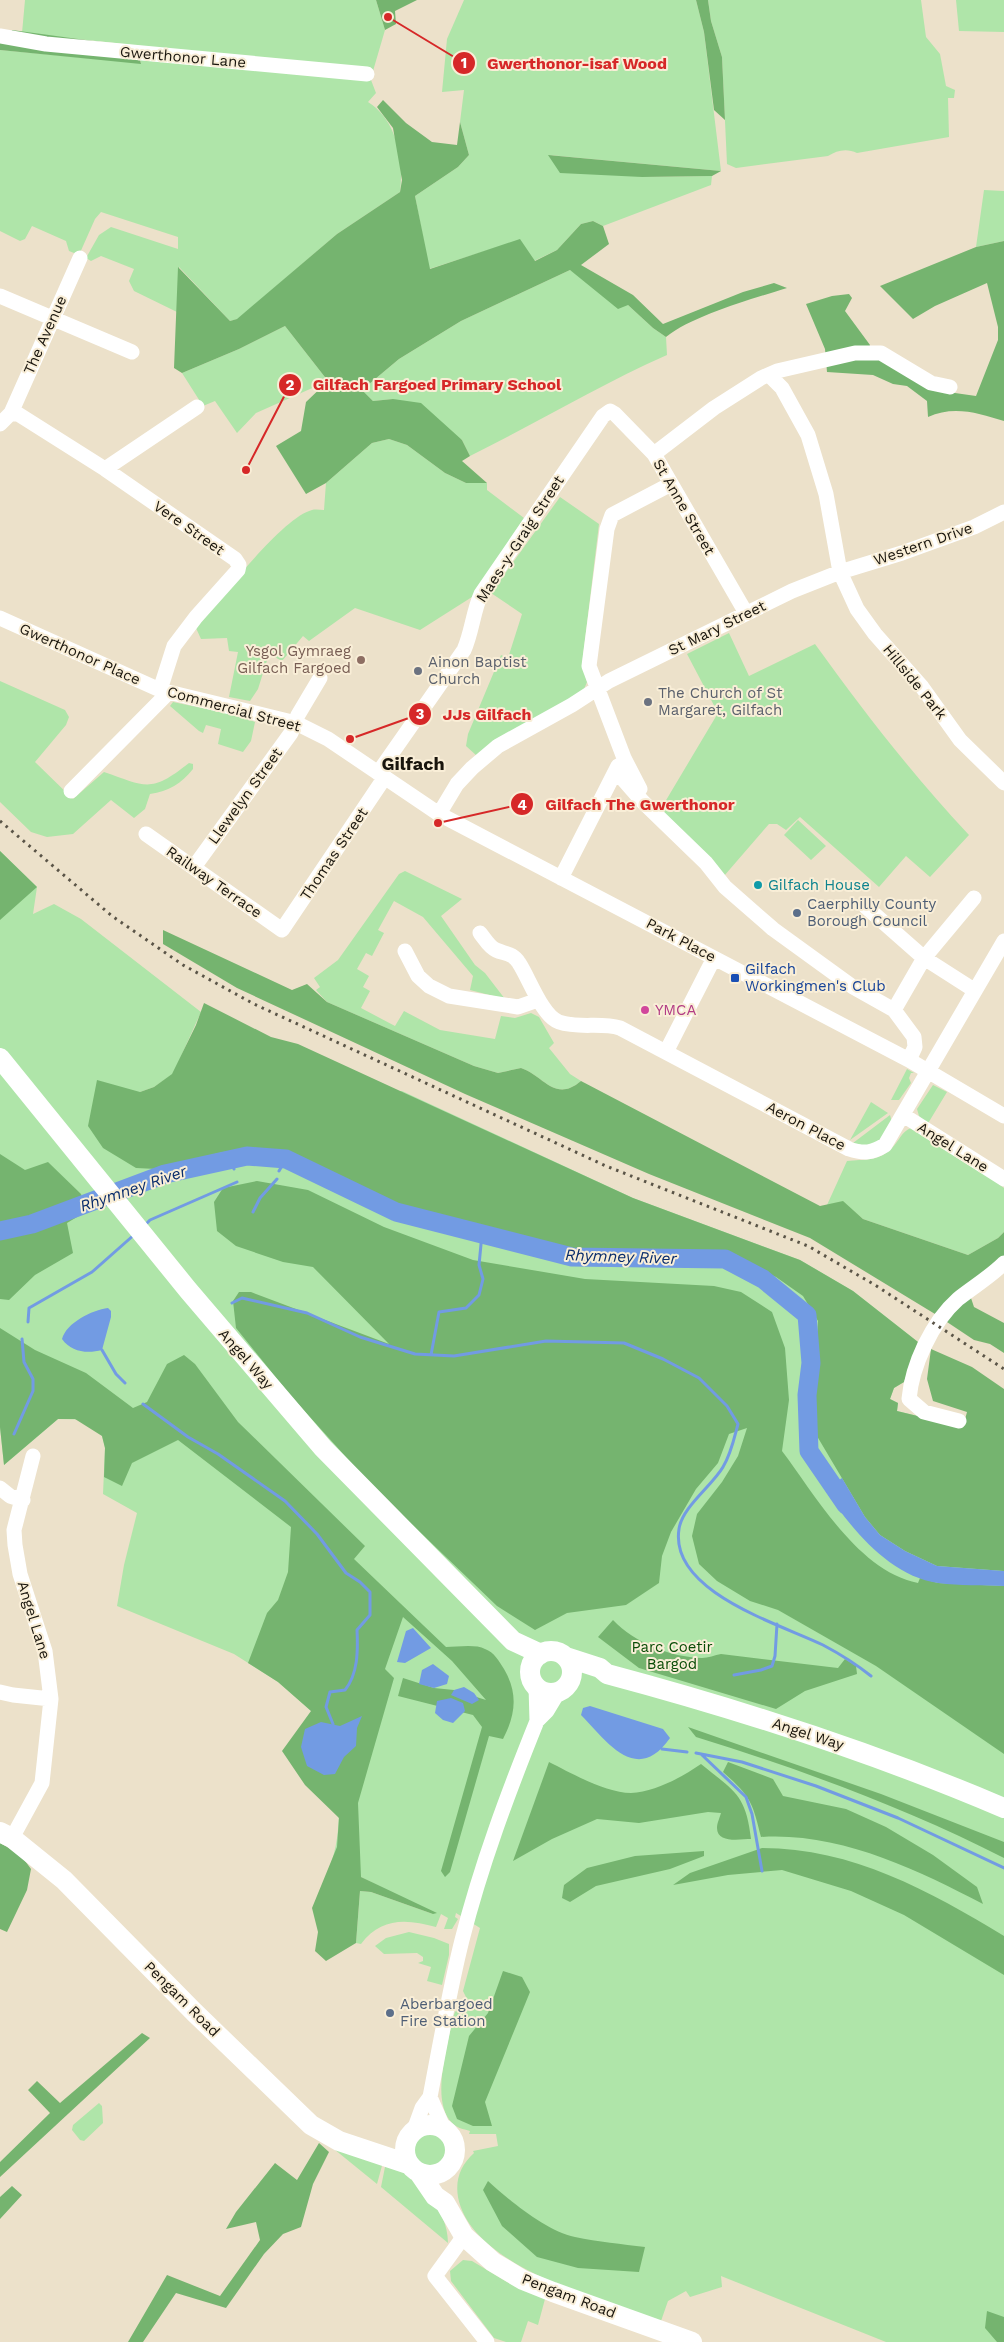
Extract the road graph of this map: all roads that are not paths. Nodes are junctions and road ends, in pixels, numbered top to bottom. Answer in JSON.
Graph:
{"nodes":[{"id":1,"x":0,"y":36,"type":"edge"},
{"id":2,"x":367,"y":74,"type":"dead end"},
{"id":3,"x":80,"y":258,"type":"dead end"},
{"id":4,"x":0,"y":296,"type":"edge"},
{"id":5,"x":52,"y":318,"type":"junction"},
{"id":6,"x":132,"y":352,"type":"dead end"},
{"id":7,"x":769,"y":375,"type":"junction"},
{"id":8,"x":950,"y":387,"type":"dead end"},
{"id":9,"x":197,"y":407,"type":"dead end"},
{"id":10,"x":610,"y":411,"type":"joint"},
{"id":11,"x":11,"y":413,"type":"junction"},
{"id":12,"x":0,"y":424,"type":"edge"},
{"id":13,"x":654,"y":454,"type":"junction"},
{"id":14,"x":105,"y":469,"type":"junction"},
{"id":15,"x":671,"y":484,"type":"junction"},
{"id":16,"x":1004,"y":512,"type":"edge"},
{"id":17,"x":840,"y":572,"type":"junction"},
{"id":18,"x":746,"y":613,"type":"junction"},
{"id":19,"x":0,"y":618,"type":"edge"},
{"id":20,"x":320,"y":678,"type":"dead end"},
{"id":21,"x":596,"y":689,"type":"junction"},
{"id":22,"x":164,"y":691,"type":"junction"},
{"id":23,"x":296,"y":724,"type":"junction"},
{"id":24,"x":382,"y":775,"type":"junction"},
{"id":25,"x":1004,"y":783,"type":"edge"},
{"id":26,"x":71,"y":791,"type":"dead end"},
{"id":27,"x":646,"y":798,"type":"dead end"},
{"id":28,"x":439,"y":814,"type":"junction"},
{"id":29,"x":146,"y":834,"type":"dead end"},
{"id":30,"x":194,"y":867,"type":"junction"},
{"id":31,"x":561,"y":878,"type":"junction"},
{"id":32,"x":974,"y":898,"type":"dead end"},
{"id":33,"x":865,"y":906,"type":"dead end"},
{"id":34,"x":282,"y":930,"type":"joint"},
{"id":35,"x":480,"y":933,"type":"dead end"},
{"id":36,"x":1004,"y":941,"type":"edge"},
{"id":37,"x":405,"y":951,"type":"dead end"},
{"id":38,"x":714,"y":958,"type":"junction"},
{"id":39,"x":924,"y":958,"type":"junction"},
{"id":40,"x":974,"y":990,"type":"junction"},
{"id":41,"x":538,"y":1000,"type":"junction"},
{"id":42,"x":894,"y":1010,"type":"junction"},
{"id":43,"x":666,"y":1052,"type":"junction"},
{"id":44,"x":0,"y":1058,"type":"edge"},
{"id":45,"x":909,"y":1060,"type":"junction"},
{"id":46,"x":928,"y":1072,"type":"junction"},
{"id":47,"x":903,"y":1115,"type":"junction"},
{"id":48,"x":1004,"y":1116,"type":"edge"},
{"id":49,"x":1004,"y":1179,"type":"edge"},
{"id":50,"x":1004,"y":1263,"type":"edge"},
{"id":51,"x":958,"y":1421,"type":"dead end"},
{"id":52,"x":33,"y":1456,"type":"dead end"},
{"id":53,"x":0,"y":1488,"type":"edge"},
{"id":54,"x":23,"y":1500,"type":"junction"},
{"id":55,"x":513,"y":1642,"type":"junction"},
{"id":56,"x":541,"y":1654,"type":"junction"},
{"id":57,"x":566,"y":1657,"type":"junction"},
{"id":58,"x":607,"y":1674,"type":"junction"},
{"id":59,"x":534,"y":1680,"type":"junction"},
{"id":60,"x":564,"y":1687,"type":"junction"},
{"id":61,"x":0,"y":1692,"type":"edge"},
{"id":62,"x":51,"y":1699,"type":"junction"},
{"id":63,"x":537,"y":1721,"type":"junction"},
{"id":64,"x":1004,"y":1808,"type":"edge"},
{"id":65,"x":6,"y":1835,"type":"edge"},
{"id":66,"x":430,"y":2097,"type":"junction"},
{"id":67,"x":444,"y":2129,"type":"junction"},
{"id":68,"x":411,"y":2135,"type":"junction"},
{"id":69,"x":373,"y":2151,"type":"junction"},
{"id":70,"x":449,"y":2167,"type":"junction"},
{"id":71,"x":414,"y":2169,"type":"junction"},
{"id":72,"x":445,"y":2203,"type":"junction"},
{"id":73,"x":464,"y":2236,"type":"junction"},
{"id":74,"x":487,"y":2342,"type":"edge"},
{"id":75,"x":692,"y":2342,"type":"edge"}],
"edges":[{"from":1,"to":2,"type":"street","name":"Gwerthonor Lane"},
{"from":3,"to":5,"type":"street","name":"The Avenue"},
{"from":4,"to":5,"type":"street"},
{"from":5,"to":6,"type":"street"},
{"from":5,"to":11,"type":"street","name":"The Avenue"},
{"from":7,"to":8,"type":"street"},
{"from":7,"to":13,"type":"street"},
{"from":7,"to":17,"type":"street","name":"Hillside Park"},
{"from":9,"to":14,"type":"street"},
{"from":10,"to":13,"type":"street","name":"St Anne Street"},
{"from":10,"to":24,"type":"street","name":"Maes-y-Graig Street"},
{"from":11,"to":12,"type":"street"},
{"from":11,"to":14,"type":"street","name":"Vere Street"},
{"from":13,"to":15,"type":"street","name":"St Anne Street"},
{"from":14,"to":22,"type":"street","name":"Vere Street"},
{"from":15,"to":18,"type":"street","name":"St Anne Street"},
{"from":15,"to":21,"type":"street"},
{"from":16,"to":17,"type":"street","name":"Western Drive"},
{"from":17,"to":18,"type":"street","name":"St Mary Street"},
{"from":17,"to":25,"type":"street","name":"Hillside Park"},
{"from":18,"to":21,"type":"street","name":"St Mary Street"},
{"from":19,"to":22,"type":"street","name":"Gwerthonor Place"},
{"from":20,"to":23,"type":"street","name":"Llewelyn Street"},
{"from":21,"to":27,"type":"street"},
{"from":21,"to":28,"type":"street","name":"St Mary Street"},
{"from":22,"to":23,"type":"street","name":"Commercial Street"},
{"from":22,"to":26,"type":"street"},
{"from":23,"to":24,"type":"street","name":"Commercial Street"},
{"from":23,"to":30,"type":"street","name":"Llewelyn Street"},
{"from":24,"to":28,"type":"street","name":"Park Place"},
{"from":24,"to":34,"type":"street","name":"Thomas Street"},
{"from":28,"to":31,"type":"street","name":"Park Place"},
{"from":29,"to":30,"type":"street","name":"Railway Terrace"},
{"from":30,"to":34,"type":"street","name":"Railway Terrace"},
{"from":31,"to":38,"type":"street","name":"Park Place"},
{"from":31,"to":42,"type":"street"},
{"from":32,"to":39,"type":"street"},
{"from":33,"to":39,"type":"street"},
{"from":35,"to":41,"type":"street","name":"Aeron Place"},
{"from":36,"to":40,"type":"street","name":"Aeron Place"},
{"from":37,"to":41,"type":"street"},
{"from":38,"to":43,"type":"street"},
{"from":38,"to":45,"type":"street","name":"Park Place"},
{"from":39,"to":40,"type":"street"},
{"from":39,"to":42,"type":"street"},
{"from":40,"to":46,"type":"street","name":"Aeron Place"},
{"from":41,"to":43,"type":"street","name":"Aeron Place"},
{"from":42,"to":45,"type":"street"},
{"from":43,"to":47,"type":"street","name":"Aeron Place"},
{"from":44,"to":55,"type":"main road","name":"Angel Way"},
{"from":45,"to":46,"type":"street","name":"Park Place"},
{"from":46,"to":47,"type":"street","name":"Aeron Place"},
{"from":46,"to":48,"type":"street","name":"Park Place"},
{"from":47,"to":49,"type":"street","name":"Angel Lane"},
{"from":50,"to":51,"type":"street"},
{"from":52,"to":54,"type":"street","name":"Angel Lane"},
{"from":53,"to":54,"type":"street"},
{"from":54,"to":62,"type":"street","name":"Angel Lane"},
{"from":55,"to":56,"type":"main road","name":"Angel Way"},
{"from":55,"to":59,"type":"main road","name":"Angel Way"},
{"from":56,"to":57,"type":"main road"},
{"from":56,"to":59,"type":"main road"},
{"from":57,"to":58,"type":"main road","name":"Angel Way"},
{"from":57,"to":60,"type":"main road"},
{"from":58,"to":60,"type":"main road","name":"Angel Way"},
{"from":58,"to":64,"type":"main road","name":"Angel Way"},
{"from":59,"to":60,"type":"main road"},
{"from":59,"to":63,"type":"street"},
{"from":60,"to":63,"type":"street"},
{"from":61,"to":62,"type":"street"},
{"from":62,"to":65,"type":"street","name":"Angel Lane"},
{"from":63,"to":66,"type":"street"},
{"from":65,"to":69,"type":"main road","name":"Pengam Road"},
{"from":66,"to":67,"type":"street"},
{"from":66,"to":68,"type":"street"},
{"from":67,"to":68,"type":"main road"},
{"from":67,"to":70,"type":"main road"},
{"from":68,"to":69,"type":"main road"},
{"from":68,"to":71,"type":"main road"},
{"from":69,"to":71,"type":"main road","name":"Pengam Road"},
{"from":70,"to":71,"type":"main road"},
{"from":70,"to":72,"type":"main road"},
{"from":71,"to":72,"type":"main road","name":"Pengam Road"},
{"from":72,"to":73,"type":"main road","name":"Pengam Road"},
{"from":73,"to":74,"type":"street"},
{"from":73,"to":75,"type":"main road","name":"Pengam Road"}]}
